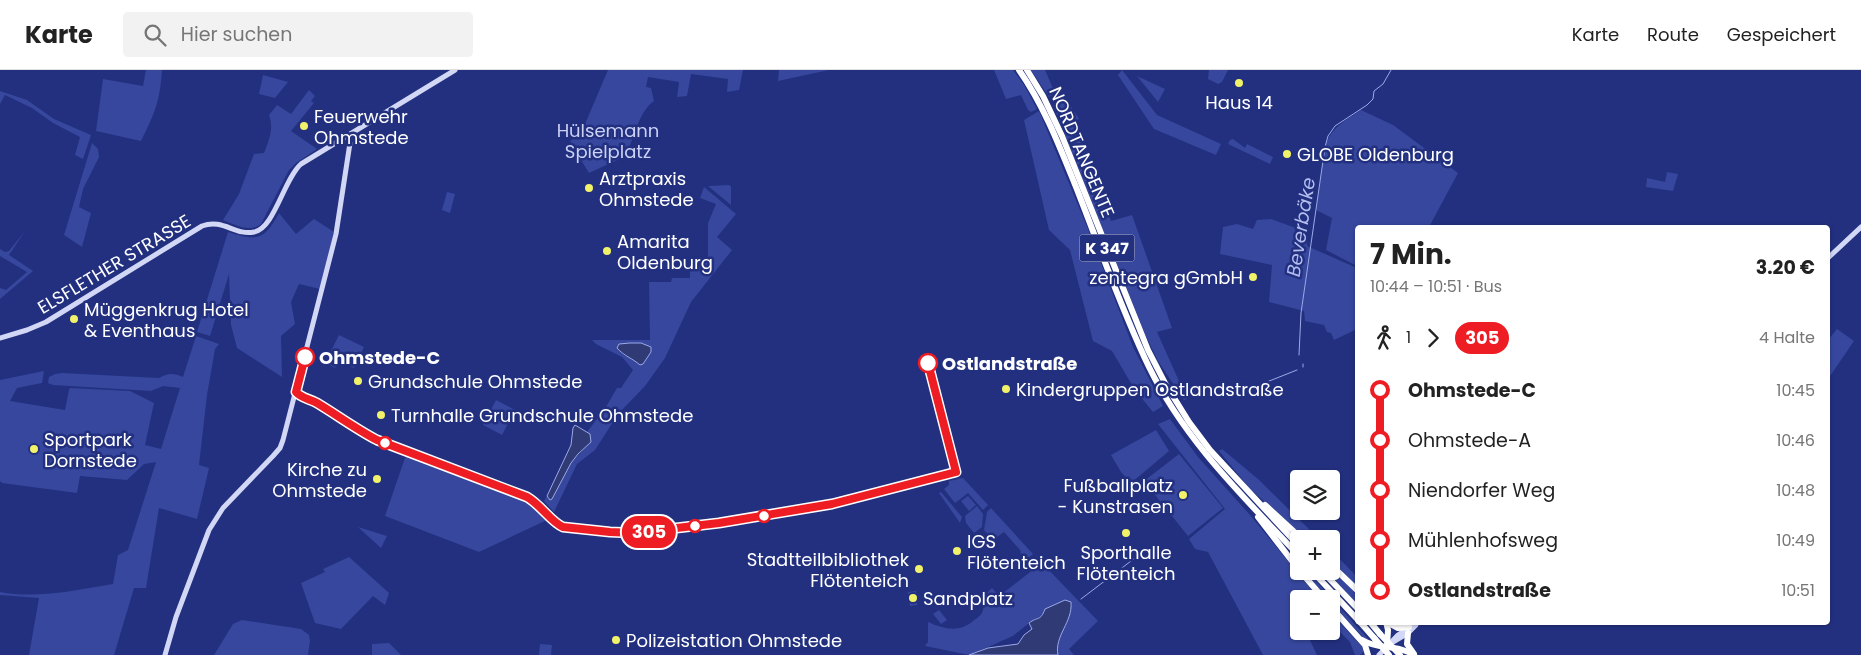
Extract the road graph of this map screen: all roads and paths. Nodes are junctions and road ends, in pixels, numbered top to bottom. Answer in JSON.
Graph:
{"nodes":[{"id":1,"x":455,"y":70,"type":"edge"},
{"id":2,"x":1019,"y":70,"type":"edge"},
{"id":3,"x":1027,"y":70,"type":"edge"},
{"id":4,"x":1040,"y":98,"type":"junction"},
{"id":5,"x":347,"y":137,"type":"junction"},
{"id":6,"x":1861,"y":227,"type":"edge"},
{"id":7,"x":1830,"y":256,"type":"edge"},
{"id":8,"x":0,"y":338,"type":"edge"},
{"id":9,"x":1182,"y":417,"type":"junction"},
{"id":10,"x":1250,"y":494,"type":"junction"},
{"id":11,"x":1255,"y":509,"type":"junction"},
{"id":12,"x":1293,"y":530,"type":"edge"},
{"id":13,"x":1290,"y":536,"type":"edge"},
{"id":14,"x":1290,"y":546,"type":"edge"},
{"id":15,"x":1290,"y":559,"type":"edge"},
{"id":16,"x":1340,"y":574,"type":"edge"},
{"id":17,"x":1308,"y":580,"type":"edge"},
{"id":18,"x":1320,"y":580,"type":"edge"},
{"id":19,"x":1331,"y":580,"type":"edge"},
{"id":20,"x":1355,"y":588,"type":"edge"},
{"id":21,"x":1316,"y":590,"type":"edge"},
{"id":22,"x":1355,"y":606,"type":"edge"},
{"id":23,"x":1340,"y":617,"type":"edge"},
{"id":24,"x":1355,"y":617,"type":"edge"},
{"id":25,"x":1363,"y":625,"type":"edge"},
{"id":26,"x":1372,"y":625,"type":"edge"},
{"id":27,"x":1387,"y":625,"type":"edge"},
{"id":28,"x":1392,"y":625,"type":"edge"},
{"id":29,"x":1408,"y":630,"type":"junction"},
{"id":30,"x":1359,"y":638,"type":"junction"},
{"id":31,"x":1386,"y":651,"type":"edge"},
{"id":32,"x":166,"y":655,"type":"edge"},
{"id":33,"x":1368,"y":655,"type":"edge"},
{"id":34,"x":1373,"y":655,"type":"edge"},
{"id":35,"x":1400,"y":655,"type":"edge"},
{"id":36,"x":1414,"y":655,"type":"edge"}],
"edges":[{"from":1,"to":5,"type":"street"},
{"from":2,"to":4,"type":"highway","name":"NORDTANGENTE","number":"K 347"},
{"from":3,"to":4,"type":"highway","name":"NORDTANGENTE","number":"K 347"},
{"from":4,"to":9,"type":"highway","name":"NORDTANGENTE","number":"K 347"},
{"from":5,"to":8,"type":"street","name":"ELSFLETHER STRASSE"},
{"from":5,"to":32,"type":"street"},
{"from":6,"to":7,"type":"street"},
{"from":9,"to":10,"type":"highway","name":"NORDTANGENTE","number":"K 347"},
{"from":9,"to":11,"type":"highway","name":"NORDTANGENTE","number":"K 347"},
{"from":10,"to":12,"type":"highway","number":"K 347"},
{"from":10,"to":13,"type":"highway","name":"NORDTANGENTE","number":"K 347"},
{"from":11,"to":14,"type":"highway","name":"NORDTANGENTE","number":"K 347"},
{"from":11,"to":15,"type":"highway","number":"K 347"},
{"from":16,"to":20,"type":"highway"},
{"from":17,"to":21,"type":"highway","number":"K 347"},
{"from":18,"to":24,"type":"highway"},
{"from":19,"to":22,"type":"highway"},
{"from":23,"to":30,"type":"highway"},
{"from":25,"to":31,"type":"highway","bridge":true},
{"from":26,"to":35,"type":"highway","bridge":true},
{"from":27,"to":31,"type":"highway"},
{"from":28,"to":29,"type":"highway"},
{"from":29,"to":31,"type":"street"},
{"from":29,"to":36,"type":"highway"},
{"from":30,"to":31,"type":"highway"},
{"from":30,"to":33,"type":"highway"},
{"from":31,"to":34,"type":"street"},
{"from":31,"to":36,"type":"highway"}]}
